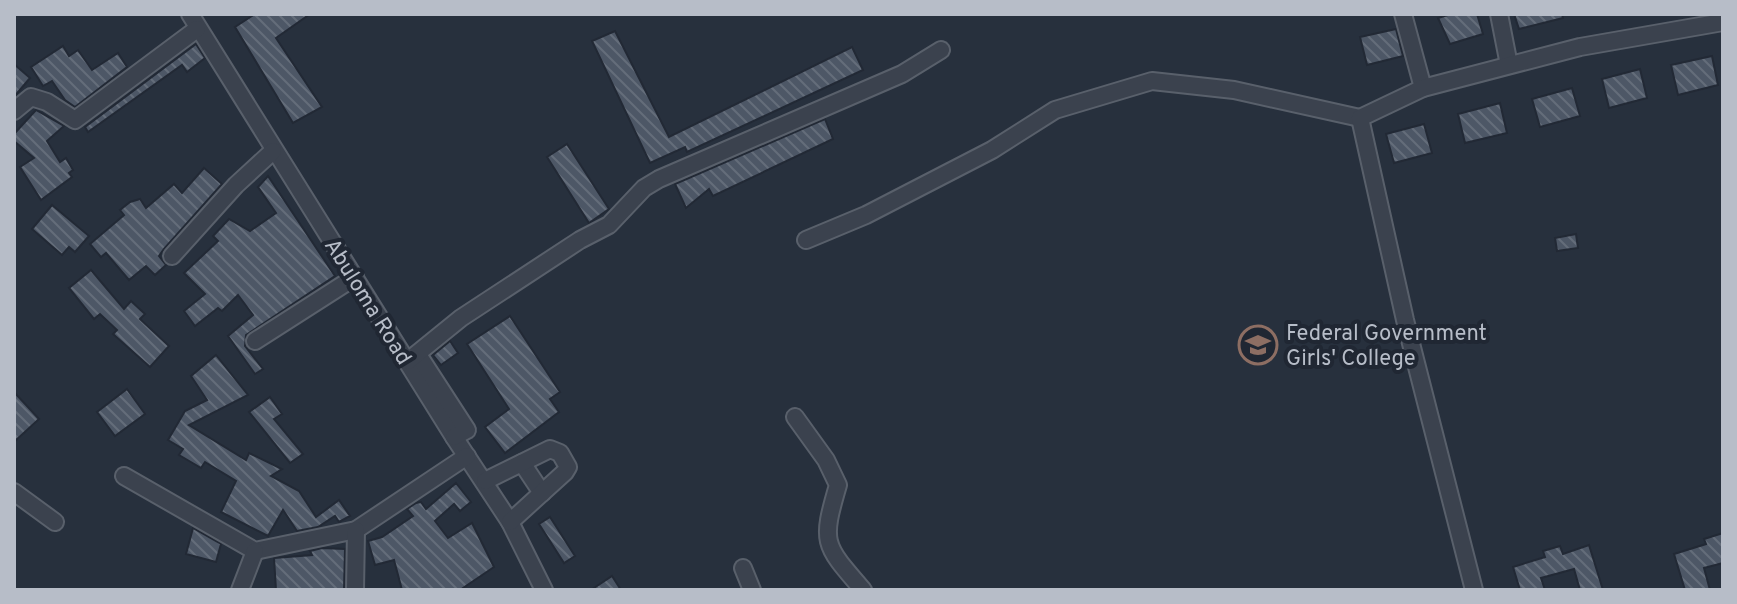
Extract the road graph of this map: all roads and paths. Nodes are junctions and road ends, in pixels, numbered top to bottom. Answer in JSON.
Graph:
{"nodes":[{"id":1,"x":1403,"y":14,"type":"edge"},
{"id":2,"x":1499,"y":14,"type":"edge"},
{"id":3,"x":194,"y":22,"type":"edge"},
{"id":4,"x":1723,"y":22,"type":"edge"},
{"id":5,"x":941,"y":50,"type":"dead end"},
{"id":6,"x":1509,"y":65,"type":"junction"},
{"id":7,"x":1423,"y":88,"type":"junction"},
{"id":8,"x":14,"y":111,"type":"edge"},
{"id":9,"x":1360,"y":118,"type":"junction"},
{"id":10,"x":273,"y":151,"type":"junction"},
{"id":11,"x":806,"y":240,"type":"dead end"},
{"id":12,"x":172,"y":256,"type":"dead end"},
{"id":13,"x":355,"y":277,"type":"junction"},
{"id":14,"x":255,"y":341,"type":"dead end"},
{"id":15,"x":414,"y":359,"type":"junction"},
{"id":16,"x":795,"y":417,"type":"dead end"},
{"id":17,"x":467,"y":456,"type":"junction"},
{"id":18,"x":522,"y":463,"type":"junction"},
{"id":19,"x":124,"y":476,"type":"dead end"},
{"id":20,"x":485,"y":481,"type":"junction"},
{"id":21,"x":14,"y":492,"type":"edge"},
{"id":22,"x":542,"y":493,"type":"junction"},
{"id":23,"x":55,"y":522,"type":"dead end"},
{"id":24,"x":510,"y":522,"type":"junction"},
{"id":25,"x":356,"y":530,"type":"junction"},
{"id":26,"x":255,"y":551,"type":"junction"},
{"id":27,"x":743,"y":568,"type":"dead end"},
{"id":28,"x":240,"y":590,"type":"edge"},
{"id":29,"x":355,"y":590,"type":"edge"},
{"id":30,"x":544,"y":590,"type":"edge"},
{"id":31,"x":752,"y":590,"type":"edge"},
{"id":32,"x":863,"y":590,"type":"edge"},
{"id":33,"x":1474,"y":590,"type":"edge"}],
"edges":[{"from":1,"to":7,"type":"street"},
{"from":2,"to":6,"type":"street"},
{"from":3,"to":8,"type":"street"},
{"from":3,"to":10,"type":"street","name":"Abuloma Road"},
{"from":4,"to":6,"type":"street"},
{"from":5,"to":15,"type":"street"},
{"from":6,"to":7,"type":"street"},
{"from":7,"to":9,"type":"street"},
{"from":9,"to":11,"type":"street"},
{"from":9,"to":33,"type":"street"},
{"from":10,"to":12,"type":"street"},
{"from":10,"to":13,"type":"street","name":"Abuloma Road"},
{"from":13,"to":14,"type":"street"},
{"from":13,"to":15,"type":"street","name":"Abuloma Road"},
{"from":15,"to":17,"type":"street","name":"Abuloma Road"},
{"from":16,"to":32,"type":"street"},
{"from":17,"to":20,"type":"street","name":"Abuloma Road"},
{"from":17,"to":25,"type":"street"},
{"from":18,"to":20,"type":"street"},
{"from":18,"to":22,"type":"street"},
{"from":18,"to":22,"type":"street"},
{"from":19,"to":26,"type":"street"},
{"from":20,"to":24,"type":"street","name":"Abuloma Road"},
{"from":21,"to":23,"type":"street"},
{"from":22,"to":24,"type":"street"},
{"from":24,"to":30,"type":"street","name":"Abuloma Road"},
{"from":25,"to":26,"type":"street"},
{"from":25,"to":29,"type":"street"},
{"from":26,"to":28,"type":"street"},
{"from":27,"to":31,"type":"street"}]}
